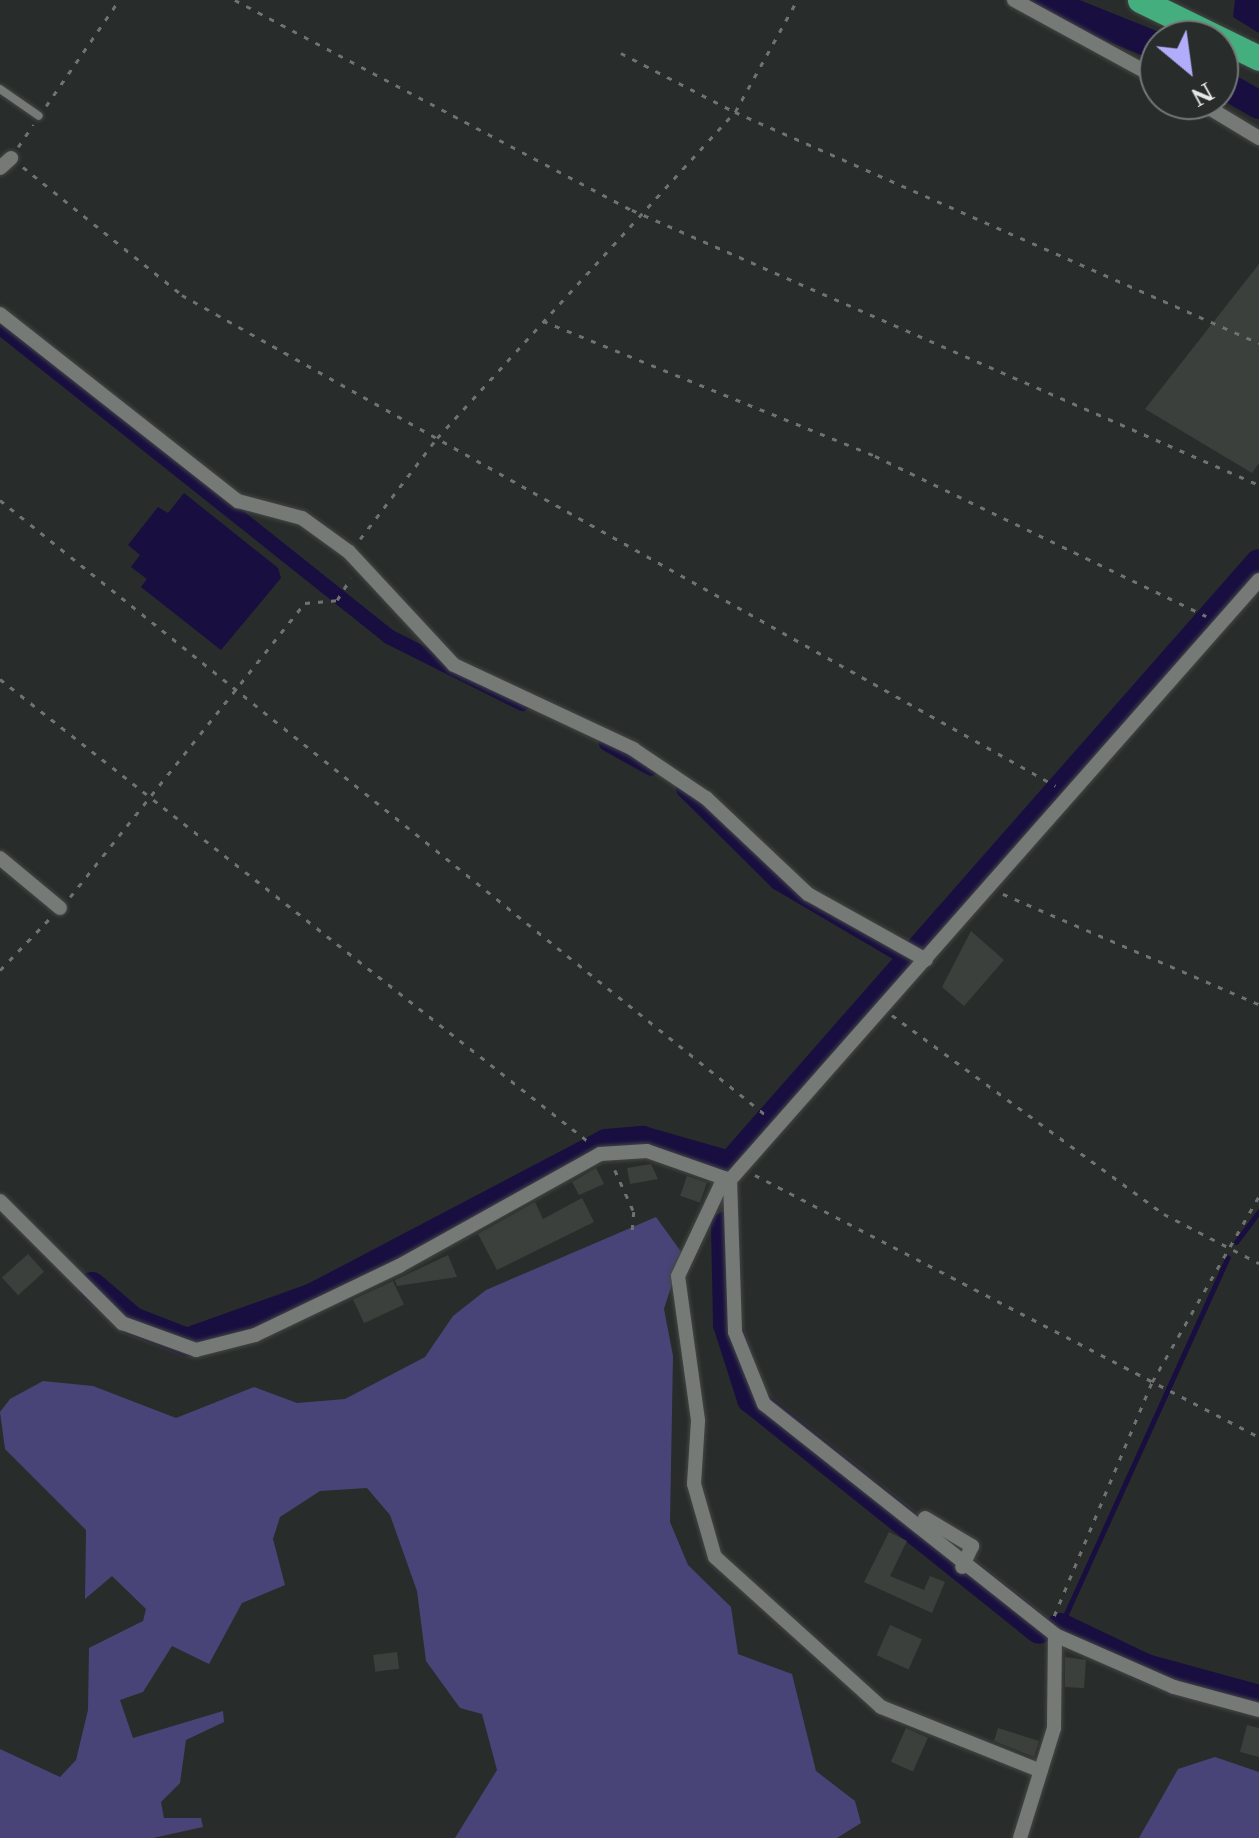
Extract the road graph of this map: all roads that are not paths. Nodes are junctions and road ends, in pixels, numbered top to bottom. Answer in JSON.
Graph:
{"nodes":[{"id":1,"x":1014,"y":0,"type":"edge"},
{"id":2,"x":1140,"y":0,"type":"edge"},
{"id":3,"x":1259,"y":58,"type":"edge"},
{"id":4,"x":1139,"y":67,"type":"edge"},
{"id":5,"x":0,"y":89,"type":"edge"},
{"id":6,"x":39,"y":116,"type":"road end"},
{"id":7,"x":1229,"y":120,"type":"edge"},
{"id":8,"x":1259,"y":138,"type":"edge"},
{"id":9,"x":0,"y":314,"type":"edge"},
{"id":10,"x":1259,"y":580,"type":"edge"},
{"id":11,"x":0,"y":858,"type":"edge"},
{"id":12,"x":60,"y":908,"type":"road end"},
{"id":13,"x":920,"y":956,"type":"junction"},
{"id":14,"x":727,"y":1179,"type":"junction"},
{"id":15,"x":0,"y":1201,"type":"edge"},
{"id":16,"x":926,"y":1518,"type":"dead end"},
{"id":17,"x":962,"y":1566,"type":"junction"},
{"id":18,"x":1052,"y":1631,"type":"junction"},
{"id":19,"x":1259,"y":1710,"type":"edge"},
{"id":20,"x":1042,"y":1770,"type":"junction"},
{"id":21,"x":1020,"y":1838,"type":"edge"}],
"edges":[{"from":1,"to":4,"type":"street"},
{"from":2,"to":3,"type":"highway"},
{"from":5,"to":6,"type":"lane"},
{"from":7,"to":8,"type":"street"},
{"from":9,"to":13,"type":"street"},
{"from":10,"to":13,"type":"street"},
{"from":11,"to":12,"type":"street"},
{"from":13,"to":14,"type":"street"},
{"from":14,"to":15,"type":"street"},
{"from":14,"to":17,"type":"street"},
{"from":14,"to":20,"type":"street"},
{"from":16,"to":17,"type":"street"},
{"from":17,"to":18,"type":"street"},
{"from":18,"to":19,"type":"street"},
{"from":18,"to":20,"type":"street"},
{"from":20,"to":21,"type":"street"}]}
